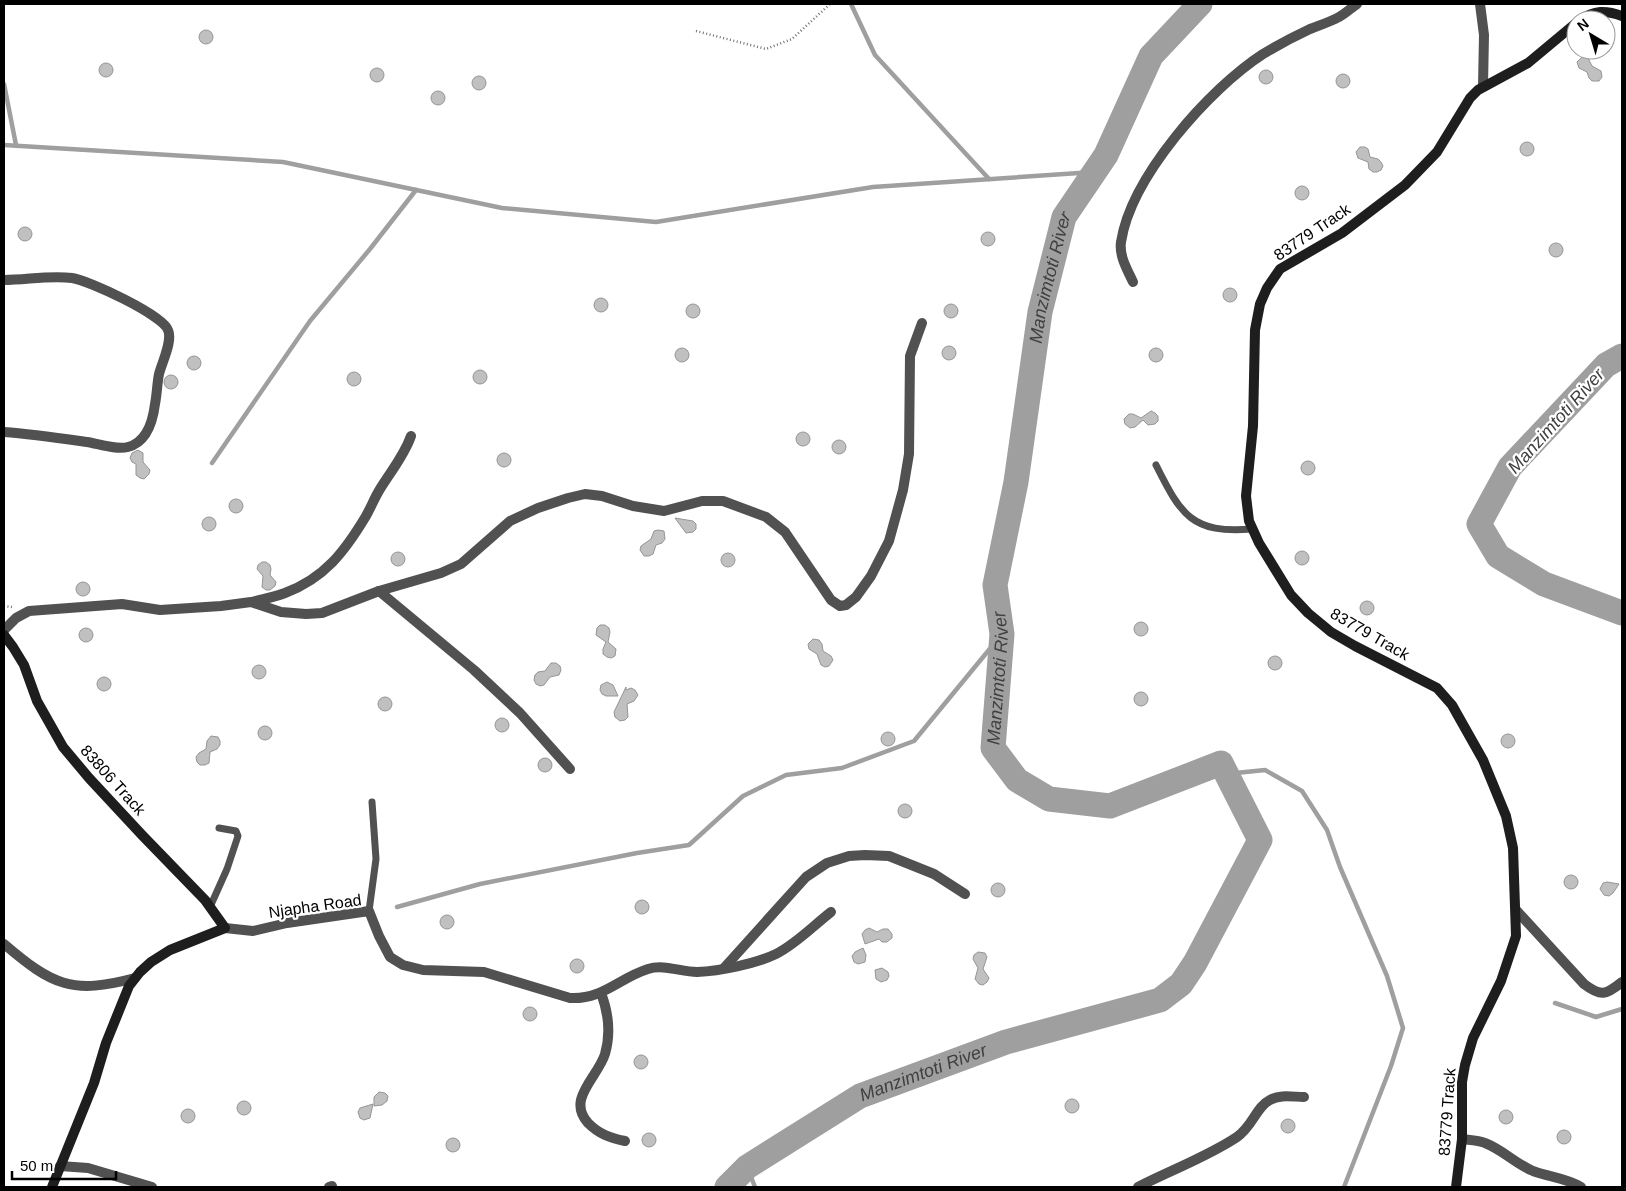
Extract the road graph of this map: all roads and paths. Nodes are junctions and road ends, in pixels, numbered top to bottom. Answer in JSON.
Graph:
{"nodes":[{"id":1,"x":830,"y":4,"type":"edge"},
{"id":2,"x":1357,"y":4,"type":"edge"},
{"id":3,"x":1480,"y":4,"type":"edge"},
{"id":4,"x":696,"y":31,"type":"dead end"},
{"id":5,"x":1566,"y":31,"type":"edge"},
{"id":6,"x":1483,"y":86,"type":"junction"},
{"id":7,"x":4,"y":280,"type":"edge"},
{"id":8,"x":1133,"y":282,"type":"dead end"},
{"id":9,"x":922,"y":323,"type":"dead end"},
{"id":10,"x":4,"y":432,"type":"edge"},
{"id":11,"x":411,"y":436,"type":"dead end"},
{"id":12,"x":1156,"y":465,"type":"dead end"},
{"id":13,"x":1252,"y":529,"type":"junction"},
{"id":14,"x":379,"y":591,"type":"junction"},
{"id":15,"x":251,"y":602,"type":"junction"},
{"id":16,"x":4,"y":630,"type":"edge"},
{"id":17,"x":4,"y":635,"type":"edge"},
{"id":18,"x":570,"y":769,"type":"dead end"},
{"id":19,"x":372,"y":802,"type":"dead end"},
{"id":20,"x":219,"y":828,"type":"dead end"},
{"id":21,"x":965,"y":894,"type":"dead end"},
{"id":22,"x":210,"y":907,"type":"junction"},
{"id":23,"x":1516,"y":910,"type":"junction"},
{"id":24,"x":370,"y":911,"type":"junction"},
{"id":25,"x":831,"y":912,"type":"dead end"},
{"id":26,"x":225,"y":928,"type":"junction"},
{"id":27,"x":4,"y":944,"type":"edge"},
{"id":28,"x":724,"y":968,"type":"junction"},
{"id":29,"x":135,"y":978,"type":"junction"},
{"id":30,"x":1622,"y":982,"type":"edge"},
{"id":31,"x":601,"y":993,"type":"junction"},
{"id":32,"x":1304,"y":1097,"type":"dead end"},
{"id":33,"x":1462,"y":1139,"type":"junction"},
{"id":34,"x":625,"y":1141,"type":"dead end"},
{"id":35,"x":60,"y":1166,"type":"junction"},
{"id":36,"x":52,"y":1187,"type":"edge"},
{"id":37,"x":152,"y":1187,"type":"edge"},
{"id":38,"x":1138,"y":1187,"type":"edge"},
{"id":39,"x":1456,"y":1187,"type":"edge"},
{"id":40,"x":1581,"y":1187,"type":"edge"}],
"edges":[{"from":1,"to":4,"type":"path"},
{"from":2,"to":8,"type":"street"},
{"from":3,"to":6,"type":"street"},
{"from":5,"to":6,"type":"street","name":"83779 Track"},
{"from":6,"to":13,"type":"street","name":"83779 Track"},
{"from":7,"to":10,"type":"street"},
{"from":9,"to":14,"type":"street"},
{"from":11,"to":15,"type":"street"},
{"from":12,"to":13,"type":"lane"},
{"from":13,"to":23,"type":"street","name":"83779 Track"},
{"from":14,"to":15,"type":"street"},
{"from":14,"to":18,"type":"street"},
{"from":15,"to":16,"type":"street"},
{"from":17,"to":22,"type":"street","name":"83806 Track"},
{"from":19,"to":24,"type":"lane"},
{"from":20,"to":22,"type":"lane"},
{"from":21,"to":28,"type":"street"},
{"from":22,"to":26,"type":"street","name":"83806 Track"},
{"from":23,"to":30,"type":"street"},
{"from":23,"to":33,"type":"street","name":"83779 Track"},
{"from":24,"to":26,"type":"street","name":"Njapha Road"},
{"from":24,"to":31,"type":"street","name":"Njapha Road"},
{"from":25,"to":28,"type":"street","name":"Njapha Road"},
{"from":26,"to":29,"type":"street","name":"Njapha Road"},
{"from":27,"to":29,"type":"street"},
{"from":28,"to":31,"type":"street","name":"Njapha Road"},
{"from":29,"to":35,"type":"street","name":"Njapha Road"},
{"from":31,"to":34,"type":"street"},
{"from":32,"to":38,"type":"street"},
{"from":33,"to":39,"type":"street","name":"83779 Track"},
{"from":33,"to":40,"type":"street"},
{"from":35,"to":36,"type":"street","name":"Njapha Road"},
{"from":35,"to":37,"type":"street"}]}
